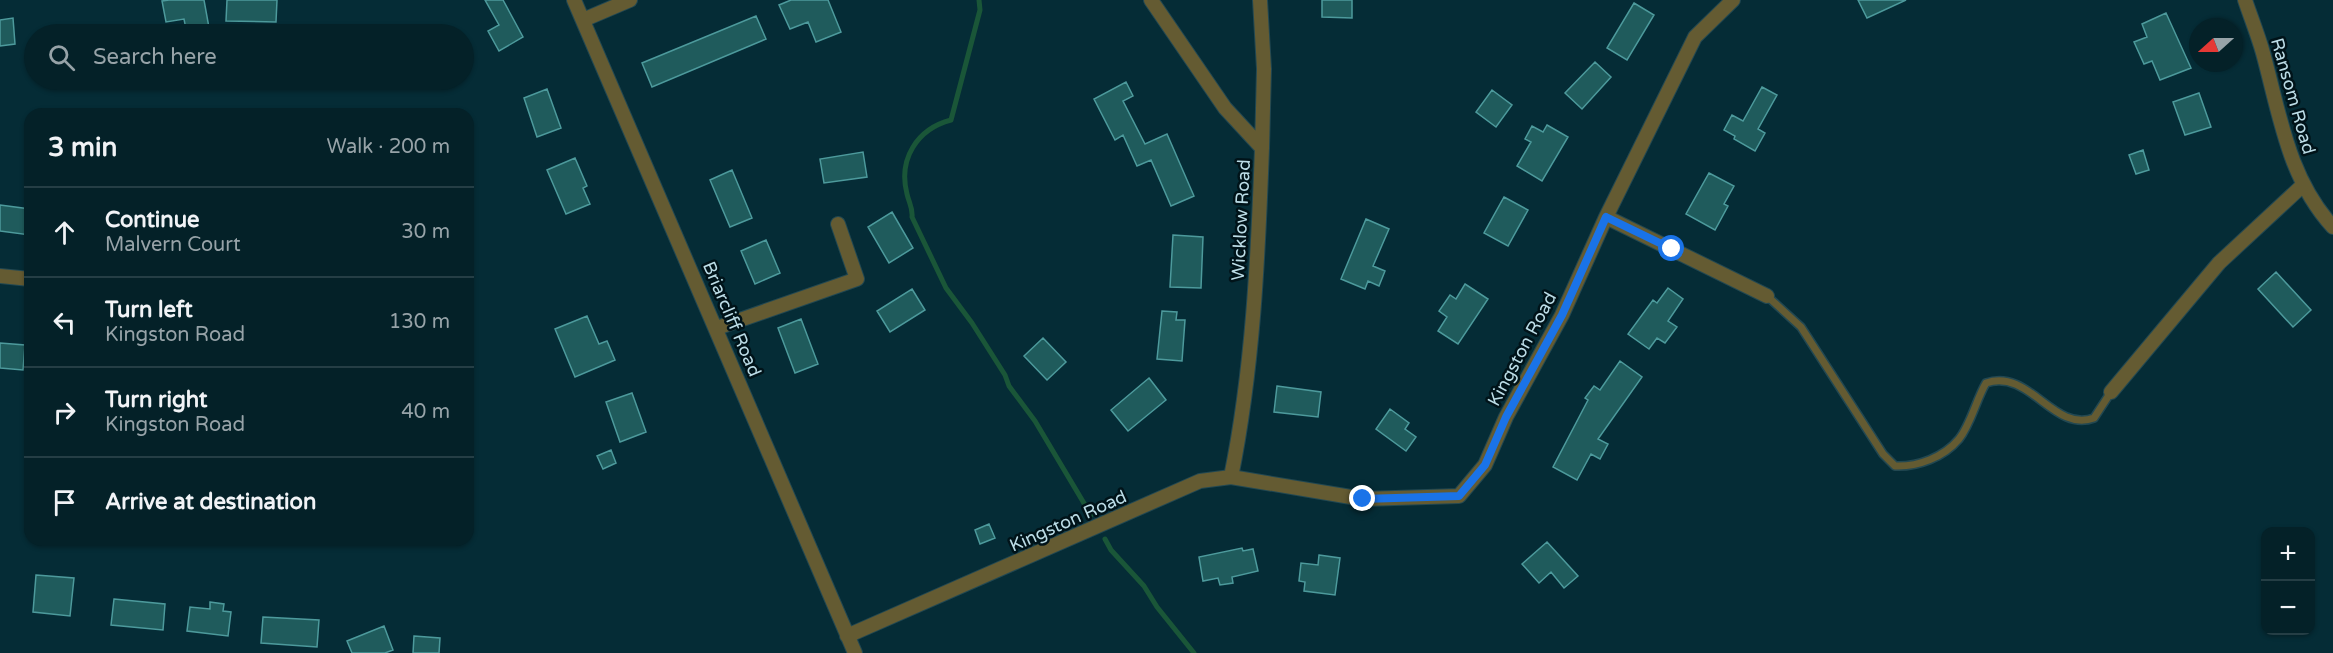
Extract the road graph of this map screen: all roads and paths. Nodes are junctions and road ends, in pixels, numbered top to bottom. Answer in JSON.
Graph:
{"nodes":[{"id":1,"x":574,"y":0,"type":"edge"},
{"id":2,"x":630,"y":0,"type":"edge"},
{"id":3,"x":1151,"y":0,"type":"edge"},
{"id":4,"x":1260,"y":0,"type":"edge"},
{"id":5,"x":1733,"y":0,"type":"edge"},
{"id":6,"x":2245,"y":0,"type":"edge"},
{"id":7,"x":583,"y":20,"type":"junction"},
{"id":8,"x":1262,"y":148,"type":"junction"},
{"id":9,"x":2302,"y":186,"type":"junction"},
{"id":10,"x":1606,"y":217,"type":"junction"},
{"id":11,"x":838,"y":224,"type":"dead end"},
{"id":12,"x":2333,"y":227,"type":"edge"},
{"id":13,"x":0,"y":276,"type":"edge"},
{"id":14,"x":24,"y":278,"type":"edge"},
{"id":15,"x":1767,"y":296,"type":"joint"},
{"id":16,"x":717,"y":328,"type":"junction"},
{"id":17,"x":2111,"y":392,"type":"joint"},
{"id":18,"x":1231,"y":477,"type":"junction"},
{"id":19,"x":847,"y":636,"type":"junction"},
{"id":20,"x":855,"y":653,"type":"edge"}],
"edges":[{"from":1,"to":7,"type":"street","name":"Briarcliff Road"},
{"from":2,"to":7,"type":"street"},
{"from":3,"to":8,"type":"street","name":"Wicklow Road"},
{"from":4,"to":8,"type":"street"},
{"from":5,"to":10,"type":"street","name":"Kingston Road"},
{"from":6,"to":9,"type":"street","name":"Ransom Road"},
{"from":7,"to":16,"type":"street","name":"Briarcliff Road"},
{"from":8,"to":18,"type":"street","name":"Wicklow Road"},
{"from":9,"to":12,"type":"street","name":"Ransom Road"},
{"from":9,"to":17,"type":"street"},
{"from":10,"to":15,"type":"street"},
{"from":10,"to":18,"type":"street","name":"Kingston Road"},
{"from":11,"to":16,"type":"street"},
{"from":13,"to":14,"type":"street"},
{"from":15,"to":17,"type":"lane"},
{"from":16,"to":19,"type":"street","name":"Briarcliff Road"},
{"from":18,"to":19,"type":"street","name":"Kingston Road"},
{"from":19,"to":20,"type":"street","name":"Briarcliff Road"}]}
